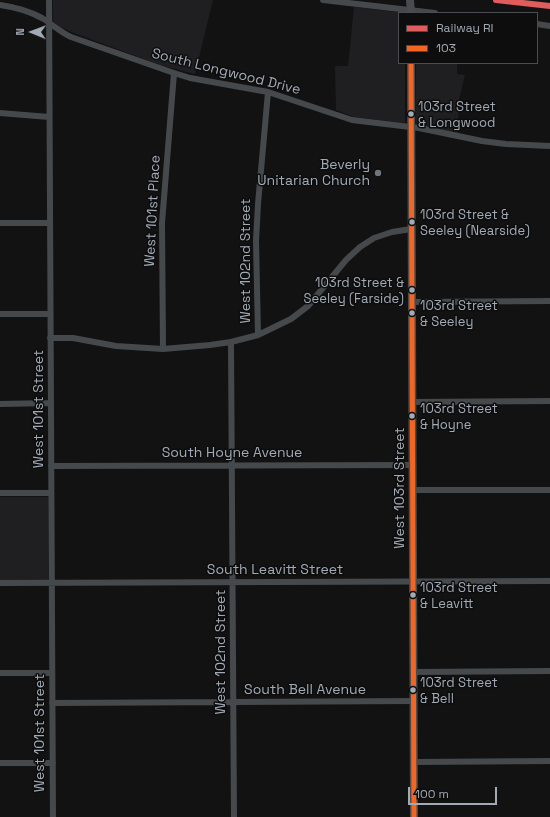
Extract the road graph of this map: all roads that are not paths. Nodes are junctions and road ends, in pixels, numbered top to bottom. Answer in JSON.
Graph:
{"nodes":[{"id":1,"x":48,"y":0,"type":"edge"},
{"id":2,"x":323,"y":0,"type":"edge"},
{"id":3,"x":410,"y":0,"type":"edge"},
{"id":4,"x":0,"y":5,"type":"edge"},
{"id":5,"x":410,"y":11,"type":"edge"},
{"id":6,"x":422,"y":12,"type":"edge"},
{"id":7,"x":49,"y":23,"type":"junction"},
{"id":8,"x":538,"y":24,"type":"edge"},
{"id":9,"x":550,"y":26,"type":"edge"},
{"id":10,"x":411,"y":64,"type":"edge"},
{"id":11,"x":174,"y":74,"type":"junction"},
{"id":12,"x":268,"y":92,"type":"junction"},
{"id":13,"x":0,"y":113,"type":"edge"},
{"id":14,"x":49,"y":117,"type":"junction"},
{"id":15,"x":411,"y":127,"type":"junction"},
{"id":16,"x":550,"y":146,"type":"edge"},
{"id":17,"x":0,"y":223,"type":"edge"},
{"id":18,"x":50,"y":223,"type":"junction"},
{"id":19,"x":411,"y":229,"type":"junction"},
{"id":20,"x":550,"y":301,"type":"edge"},
{"id":21,"x":412,"y":302,"type":"junction"},
{"id":22,"x":0,"y":314,"type":"edge"},
{"id":23,"x":50,"y":314,"type":"junction"},
{"id":24,"x":258,"y":335,"type":"junction"},
{"id":25,"x":50,"y":338,"type":"junction"},
{"id":26,"x":231,"y":342,"type":"junction"},
{"id":27,"x":163,"y":349,"type":"junction"},
{"id":28,"x":550,"y":401,"type":"edge"},
{"id":29,"x":412,"y":402,"type":"junction"},
{"id":30,"x":0,"y":404,"type":"edge"},
{"id":31,"x":51,"y":404,"type":"junction"},
{"id":32,"x":232,"y":465,"type":"junction"},
{"id":33,"x":413,"y":465,"type":"junction"},
{"id":34,"x":51,"y":466,"type":"junction"},
{"id":35,"x":413,"y":490,"type":"junction"},
{"id":36,"x":550,"y":490,"type":"edge"},
{"id":37,"x":0,"y":493,"type":"edge"},
{"id":38,"x":51,"y":493,"type":"junction"},
{"id":39,"x":550,"y":581,"type":"edge"},
{"id":40,"x":233,"y":582,"type":"junction"},
{"id":41,"x":413,"y":582,"type":"junction"},
{"id":42,"x":0,"y":583,"type":"edge"},
{"id":43,"x":52,"y":583,"type":"junction"},
{"id":44,"x":550,"y":671,"type":"edge"},
{"id":45,"x":414,"y":672,"type":"junction"},
{"id":46,"x":0,"y":673,"type":"edge"},
{"id":47,"x":52,"y":673,"type":"junction"},
{"id":48,"x":414,"y":701,"type":"junction"},
{"id":49,"x":234,"y":702,"type":"junction"},
{"id":50,"x":52,"y":703,"type":"junction"},
{"id":51,"x":550,"y":761,"type":"edge"},
{"id":52,"x":414,"y":762,"type":"junction"},
{"id":53,"x":0,"y":763,"type":"edge"},
{"id":54,"x":53,"y":763,"type":"junction"},
{"id":55,"x":53,"y":817,"type":"edge"},
{"id":56,"x":234,"y":817,"type":"edge"},
{"id":57,"x":414,"y":817,"type":"edge"}],
"edges":[{"from":1,"to":7,"type":"street","name":"West 101st Street"},
{"from":2,"to":5,"type":"street"},
{"from":3,"to":5,"type":"main road"},
{"from":4,"to":7,"type":"street","name":"South Longwood Drive"},
{"from":5,"to":6,"type":"street"},
{"from":7,"to":11,"type":"street","name":"South Longwood Drive"},
{"from":7,"to":14,"type":"street","name":"West 101st Street"},
{"from":8,"to":9,"type":"street"},
{"from":10,"to":15,"type":"main road","name":"West 103rd Street"},
{"from":11,"to":12,"type":"street","name":"South Longwood Drive"},
{"from":11,"to":27,"type":"street","name":"West 101st Place"},
{"from":12,"to":15,"type":"street","name":"South Longwood Drive"},
{"from":12,"to":24,"type":"street","name":"West 102nd Street"},
{"from":13,"to":14,"type":"street"},
{"from":14,"to":18,"type":"street","name":"West 101st Street"},
{"from":15,"to":16,"type":"street","name":"South Longwood Drive"},
{"from":15,"to":19,"type":"main road","name":"West 103rd Street"},
{"from":17,"to":18,"type":"street"},
{"from":18,"to":23,"type":"street","name":"West 101st Street"},
{"from":19,"to":21,"type":"main road","name":"West 103rd Street"},
{"from":19,"to":24,"type":"street"},
{"from":20,"to":21,"type":"street"},
{"from":21,"to":29,"type":"main road","name":"West 103rd Street"},
{"from":22,"to":23,"type":"street"},
{"from":23,"to":25,"type":"street","name":"West 101st Street"},
{"from":24,"to":26,"type":"street"},
{"from":25,"to":27,"type":"street"},
{"from":25,"to":31,"type":"street","name":"West 101st Street"},
{"from":26,"to":27,"type":"street"},
{"from":26,"to":32,"type":"street","name":"West 102nd Street"},
{"from":28,"to":29,"type":"street"},
{"from":29,"to":33,"type":"main road","name":"West 103rd Street"},
{"from":30,"to":31,"type":"street"},
{"from":31,"to":34,"type":"street","name":"West 101st Street"},
{"from":32,"to":33,"type":"street","name":"South Hoyne Avenue"},
{"from":32,"to":34,"type":"street","name":"South Hoyne Avenue"},
{"from":32,"to":40,"type":"street","name":"West 102nd Street"},
{"from":33,"to":35,"type":"main road","name":"West 103rd Street"},
{"from":34,"to":38,"type":"street","name":"West 101st Street"},
{"from":35,"to":36,"type":"street"},
{"from":35,"to":41,"type":"main road","name":"West 103rd Street"},
{"from":37,"to":38,"type":"street"},
{"from":38,"to":43,"type":"street","name":"West 101st Street"},
{"from":39,"to":41,"type":"street","name":"South Leavitt Street"},
{"from":40,"to":41,"type":"street","name":"South Leavitt Street"},
{"from":40,"to":43,"type":"street","name":"South Leavitt Street"},
{"from":40,"to":49,"type":"street","name":"West 102nd Street"},
{"from":41,"to":45,"type":"main road","name":"West 103rd Street"},
{"from":42,"to":43,"type":"street","name":"South Leavitt Street"},
{"from":43,"to":47,"type":"street","name":"West 101st Street"},
{"from":44,"to":45,"type":"street"},
{"from":45,"to":48,"type":"main road","name":"West 103rd Street"},
{"from":46,"to":47,"type":"street"},
{"from":47,"to":50,"type":"street","name":"West 101st Street"},
{"from":48,"to":49,"type":"street","name":"South Bell Avenue"},
{"from":48,"to":52,"type":"main road","name":"West 103rd Street"},
{"from":49,"to":50,"type":"street","name":"South Bell Avenue"},
{"from":49,"to":56,"type":"street","name":"West 102nd Street"},
{"from":50,"to":54,"type":"street","name":"West 101st Street"},
{"from":51,"to":52,"type":"street"},
{"from":52,"to":57,"type":"main road","name":"West 103rd Street"},
{"from":53,"to":54,"type":"street"},
{"from":54,"to":55,"type":"street","name":"West 101st Street"}]}
